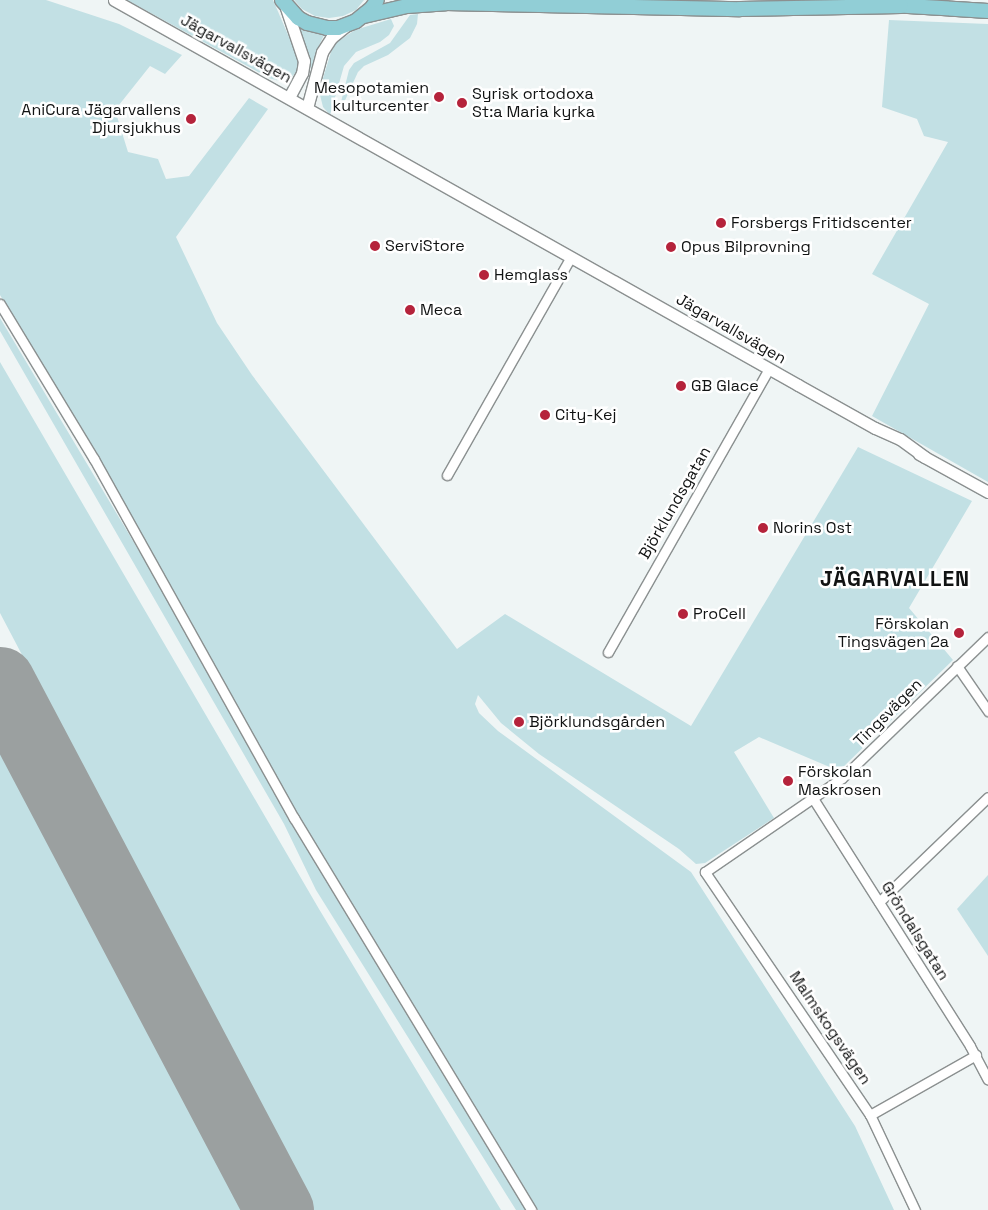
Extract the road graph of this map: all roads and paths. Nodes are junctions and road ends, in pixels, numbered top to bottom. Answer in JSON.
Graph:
{"nodes":[{"id":1,"x":114,"y":0,"type":"edge"},
{"id":2,"x":377,"y":0,"type":"edge"},
{"id":3,"x":828,"y":0,"type":"edge"},
{"id":4,"x":283,"y":2,"type":"edge"},
{"id":5,"x":901,"y":6,"type":"junction"},
{"id":6,"x":988,"y":11,"type":"edge"},
{"id":7,"x":364,"y":16,"type":"junction"},
{"id":8,"x":348,"y":25,"type":"junction"},
{"id":9,"x":289,"y":97,"type":"junction"},
{"id":10,"x":307,"y":108,"type":"junction"},
{"id":11,"x":571,"y":257,"type":"junction"},
{"id":12,"x":0,"y":304,"type":"edge"},
{"id":13,"x":769,"y":369,"type":"junction"},
{"id":14,"x":447,"y":475,"type":"dead end"},
{"id":15,"x":988,"y":492,"type":"edge"},
{"id":16,"x":988,"y":637,"type":"edge"},
{"id":17,"x":608,"y":652,"type":"dead end"},
{"id":18,"x":957,"y":666,"type":"junction"},
{"id":19,"x":988,"y":711,"type":"edge"},
{"id":20,"x":988,"y":797,"type":"edge"},
{"id":21,"x":814,"y":800,"type":"junction"},
{"id":22,"x":705,"y":872,"type":"joint"},
{"id":23,"x":879,"y":902,"type":"junction"},
{"id":24,"x":976,"y":1055,"type":"junction"},
{"id":25,"x":988,"y":1080,"type":"edge"},
{"id":26,"x":870,"y":1114,"type":"junction"},
{"id":27,"x":531,"y":1210,"type":"edge"},
{"id":28,"x":915,"y":1210,"type":"edge"}],
"edges":[{"from":1,"to":9,"type":"street","name":"Jägarvallsvägen"},
{"from":2,"to":7,"type":"main road"},
{"from":3,"to":5,"type":"main road"},
{"from":4,"to":8,"type":"main road"},
{"from":4,"to":9,"type":"street","name":"Jägarvallsvägen"},
{"from":5,"to":6,"type":"main road"},
{"from":5,"to":7,"type":"main road"},
{"from":7,"to":8,"type":"main road"},
{"from":8,"to":10,"type":"street","name":"Jägarvallsvägen"},
{"from":9,"to":10,"type":"street","name":"Jägarvallsvägen"},
{"from":10,"to":11,"type":"street","name":"Jägarvallsvägen"},
{"from":11,"to":13,"type":"street","name":"Jägarvallsvägen"},
{"from":11,"to":14,"type":"street"},
{"from":12,"to":27,"type":"street"},
{"from":13,"to":15,"type":"street","name":"Jägarvallsvägen"},
{"from":13,"to":17,"type":"street","name":"Björklundsgatan"},
{"from":16,"to":18,"type":"street","name":"Tingsvägen"},
{"from":18,"to":19,"type":"street"},
{"from":18,"to":21,"type":"street","name":"Tingsvägen"},
{"from":20,"to":23,"type":"street"},
{"from":21,"to":22,"type":"street","name":"Tingsvägen"},
{"from":21,"to":23,"type":"street","name":"Gröndalsgatan"},
{"from":22,"to":26,"type":"street","name":"Malmskogsvägen"},
{"from":23,"to":24,"type":"street","name":"Gröndalsgatan"},
{"from":24,"to":25,"type":"street","name":"Gröndalsgatan"},
{"from":24,"to":26,"type":"street"},
{"from":26,"to":28,"type":"street","name":"Malmskogsvägen"}]}
